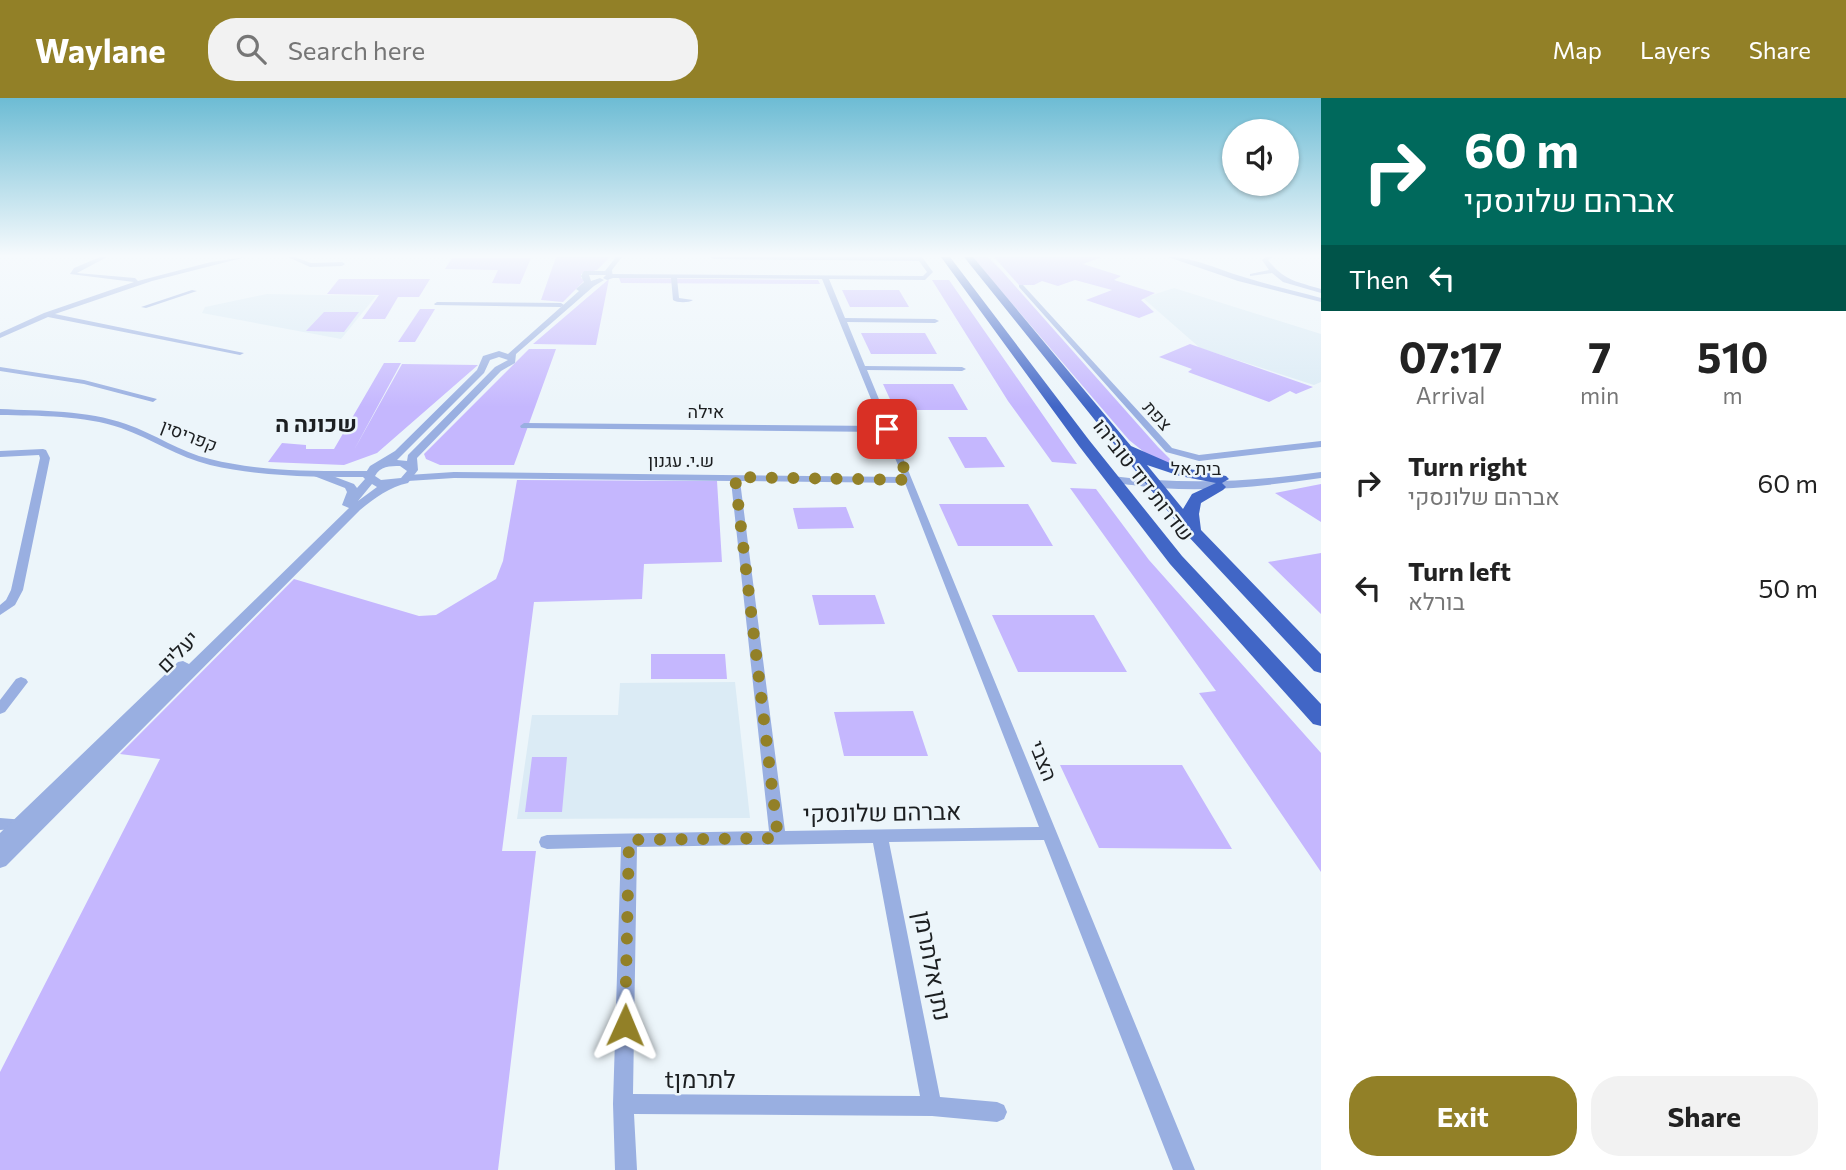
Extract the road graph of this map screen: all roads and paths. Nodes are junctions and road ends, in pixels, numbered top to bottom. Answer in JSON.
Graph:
{"nodes":[{"id":1,"x":65,"y":307,"type":"edge"},
{"id":2,"x":559,"y":307,"type":"edge"},
{"id":3,"x":564,"y":307,"type":"edge"},
{"id":4,"x":837,"y":307,"type":"edge"},
{"id":5,"x":983,"y":307,"type":"edge"},
{"id":6,"x":1009,"y":307,"type":"edge"},
{"id":7,"x":1040,"y":307,"type":"edge"},
{"id":8,"x":45,"y":314,"type":"junction"},
{"id":9,"x":842,"y":320,"type":"junction"},
{"id":10,"x":935,"y":321,"type":"dead end"},
{"id":11,"x":0,"y":335,"type":"edge"},
{"id":12,"x":240,"y":353,"type":"dead end"},
{"id":13,"x":496,"y":355,"type":"junction"},
{"id":14,"x":508,"y":361,"type":"junction"},
{"id":15,"x":486,"y":363,"type":"junction"},
{"id":16,"x":862,"y":368,"type":"junction"},
{"id":17,"x":0,"y":369,"type":"edge"},
{"id":18,"x":962,"y":369,"type":"dead end"},
{"id":19,"x":153,"y":398,"type":"dead end"},
{"id":20,"x":0,"y":411,"type":"edge"},
{"id":21,"x":524,"y":426,"type":"dead end"},
{"id":22,"x":887,"y":429,"type":"junction"},
{"id":23,"x":1117,"y":441,"type":"junction"},
{"id":24,"x":1321,"y":444,"type":"edge"},
{"id":25,"x":0,"y":454,"type":"edge"},
{"id":26,"x":384,"y":464,"type":"junction"},
{"id":27,"x":1321,"y":468,"type":"edge"},
{"id":28,"x":411,"y":472,"type":"junction"},
{"id":29,"x":318,"y":474,"type":"junction"},
{"id":30,"x":1321,"y":475,"type":"edge"},
{"id":31,"x":370,"y":477,"type":"junction"},
{"id":32,"x":735,"y":477,"type":"junction"},
{"id":33,"x":1112,"y":479,"type":"junction"},
{"id":34,"x":909,"y":480,"type":"junction"},
{"id":35,"x":1220,"y":483,"type":"junction"},
{"id":36,"x":392,"y":484,"type":"junction"},
{"id":37,"x":1153,"y":484,"type":"junction"},
{"id":38,"x":349,"y":504,"type":"junction"},
{"id":39,"x":1193,"y":531,"type":"junction"},
{"id":40,"x":0,"y":611,"type":"edge"},
{"id":41,"x":1321,"y":666,"type":"edge"},
{"id":42,"x":21,"y":682,"type":"dead end"},
{"id":43,"x":0,"y":709,"type":"edge"},
{"id":44,"x":1321,"y":718,"type":"edge"},
{"id":45,"x":0,"y":824,"type":"edge"},
{"id":46,"x":20,"y":824,"type":"junction"},
{"id":47,"x":1050,"y":833,"type":"junction"},
{"id":48,"x":880,"y":836,"type":"junction"},
{"id":49,"x":778,"y":838,"type":"junction"},
{"id":50,"x":629,"y":840,"type":"junction"},
{"id":51,"x":547,"y":842,"type":"dead end"},
{"id":52,"x":0,"y":844,"type":"edge"},
{"id":53,"x":0,"y":860,"type":"edge"},
{"id":54,"x":623,"y":1104,"type":"junction"},
{"id":55,"x":932,"y":1106,"type":"junction"},
{"id":56,"x":997,"y":1112,"type":"dead end"},
{"id":57,"x":626,"y":1170,"type":"edge"},
{"id":58,"x":1184,"y":1170,"type":"edge"}],
"edges":[{"from":1,"to":8,"type":"street"},
{"from":2,"to":13,"type":"street"},
{"from":3,"to":14,"type":"street"},
{"from":4,"to":9,"type":"street","name":"הצבי"},
{"from":5,"to":33,"type":"highway","name":"שדרות דוד טוביהו"},
{"from":6,"to":23,"type":"highway","name":"שדרות דוד טוביהו"},
{"from":7,"to":24,"type":"street","name":"צפת"},
{"from":8,"to":11,"type":"street"},
{"from":8,"to":12,"type":"street"},
{"from":9,"to":10,"type":"street"},
{"from":9,"to":16,"type":"street","name":"הצבי"},
{"from":13,"to":14,"type":"street"},
{"from":13,"to":15,"type":"street"},
{"from":14,"to":15,"type":"street"},
{"from":14,"to":28,"type":"street"},
{"from":15,"to":26,"type":"street"},
{"from":16,"to":18,"type":"street"},
{"from":16,"to":22,"type":"street","name":"הצבי"},
{"from":17,"to":19,"type":"street","name":"קפריסין"},
{"from":20,"to":29,"type":"street","name":"קפריסין"},
{"from":21,"to":22,"type":"street","name":"אילה"},
{"from":22,"to":34,"type":"street","name":"הצבי"},
{"from":23,"to":35,"type":"highway"},
{"from":23,"to":37,"type":"highway","name":"שדרות דוד טוביהו"},
{"from":25,"to":40,"type":"street"},
{"from":26,"to":28,"type":"street"},
{"from":26,"to":31,"type":"street","name":"יעלים"},
{"from":27,"to":35,"type":"street","name":"בית אל"},
{"from":28,"to":32,"type":"street","name":"ש.י. עגנון"},
{"from":28,"to":36,"type":"street","name":"יעלים"},
{"from":29,"to":31,"type":"street","name":"קפריסין"},
{"from":29,"to":38,"type":"street"},
{"from":30,"to":35,"type":"street","name":"בית אל"},
{"from":31,"to":36,"type":"street"},
{"from":31,"to":38,"type":"street","name":"יעלים"},
{"from":32,"to":34,"type":"street","name":"ש.י. עגנון"},
{"from":32,"to":49,"type":"street"},
{"from":33,"to":37,"type":"street","name":"בית אל"},
{"from":33,"to":44,"type":"highway","name":"שדרות דוד טוביהו"},
{"from":34,"to":47,"type":"street","name":"הצבי"},
{"from":35,"to":37,"type":"street","name":"בית אל"},
{"from":35,"to":39,"type":"highway"},
{"from":36,"to":53,"type":"street","name":"יעלים"},
{"from":37,"to":39,"type":"highway","name":"שדרות דוד טוביהו"},
{"from":38,"to":46,"type":"street","name":"יעלים"},
{"from":39,"to":41,"type":"highway","name":"שדרות דוד טוביהו"},
{"from":42,"to":43,"type":"street"},
{"from":45,"to":46,"type":"street"},
{"from":46,"to":52,"type":"street","name":"יעלים"},
{"from":47,"to":48,"type":"street","name":"אברהם שלונסקי"},
{"from":47,"to":58,"type":"street","name":"הצבי"},
{"from":48,"to":49,"type":"street","name":"אברהם שלונסקי"},
{"from":48,"to":55,"type":"street","name":"נתן אלתרמן"},
{"from":49,"to":50,"type":"street","name":"אברהם שלונסקי"},
{"from":50,"to":51,"type":"street","name":"אברהם שלונסקי"},
{"from":50,"to":54,"type":"street"},
{"from":54,"to":55,"type":"street","name":"tלתרמן"},
{"from":54,"to":57,"type":"street"},
{"from":55,"to":56,"type":"street","name":"tלתרמן"}]}
